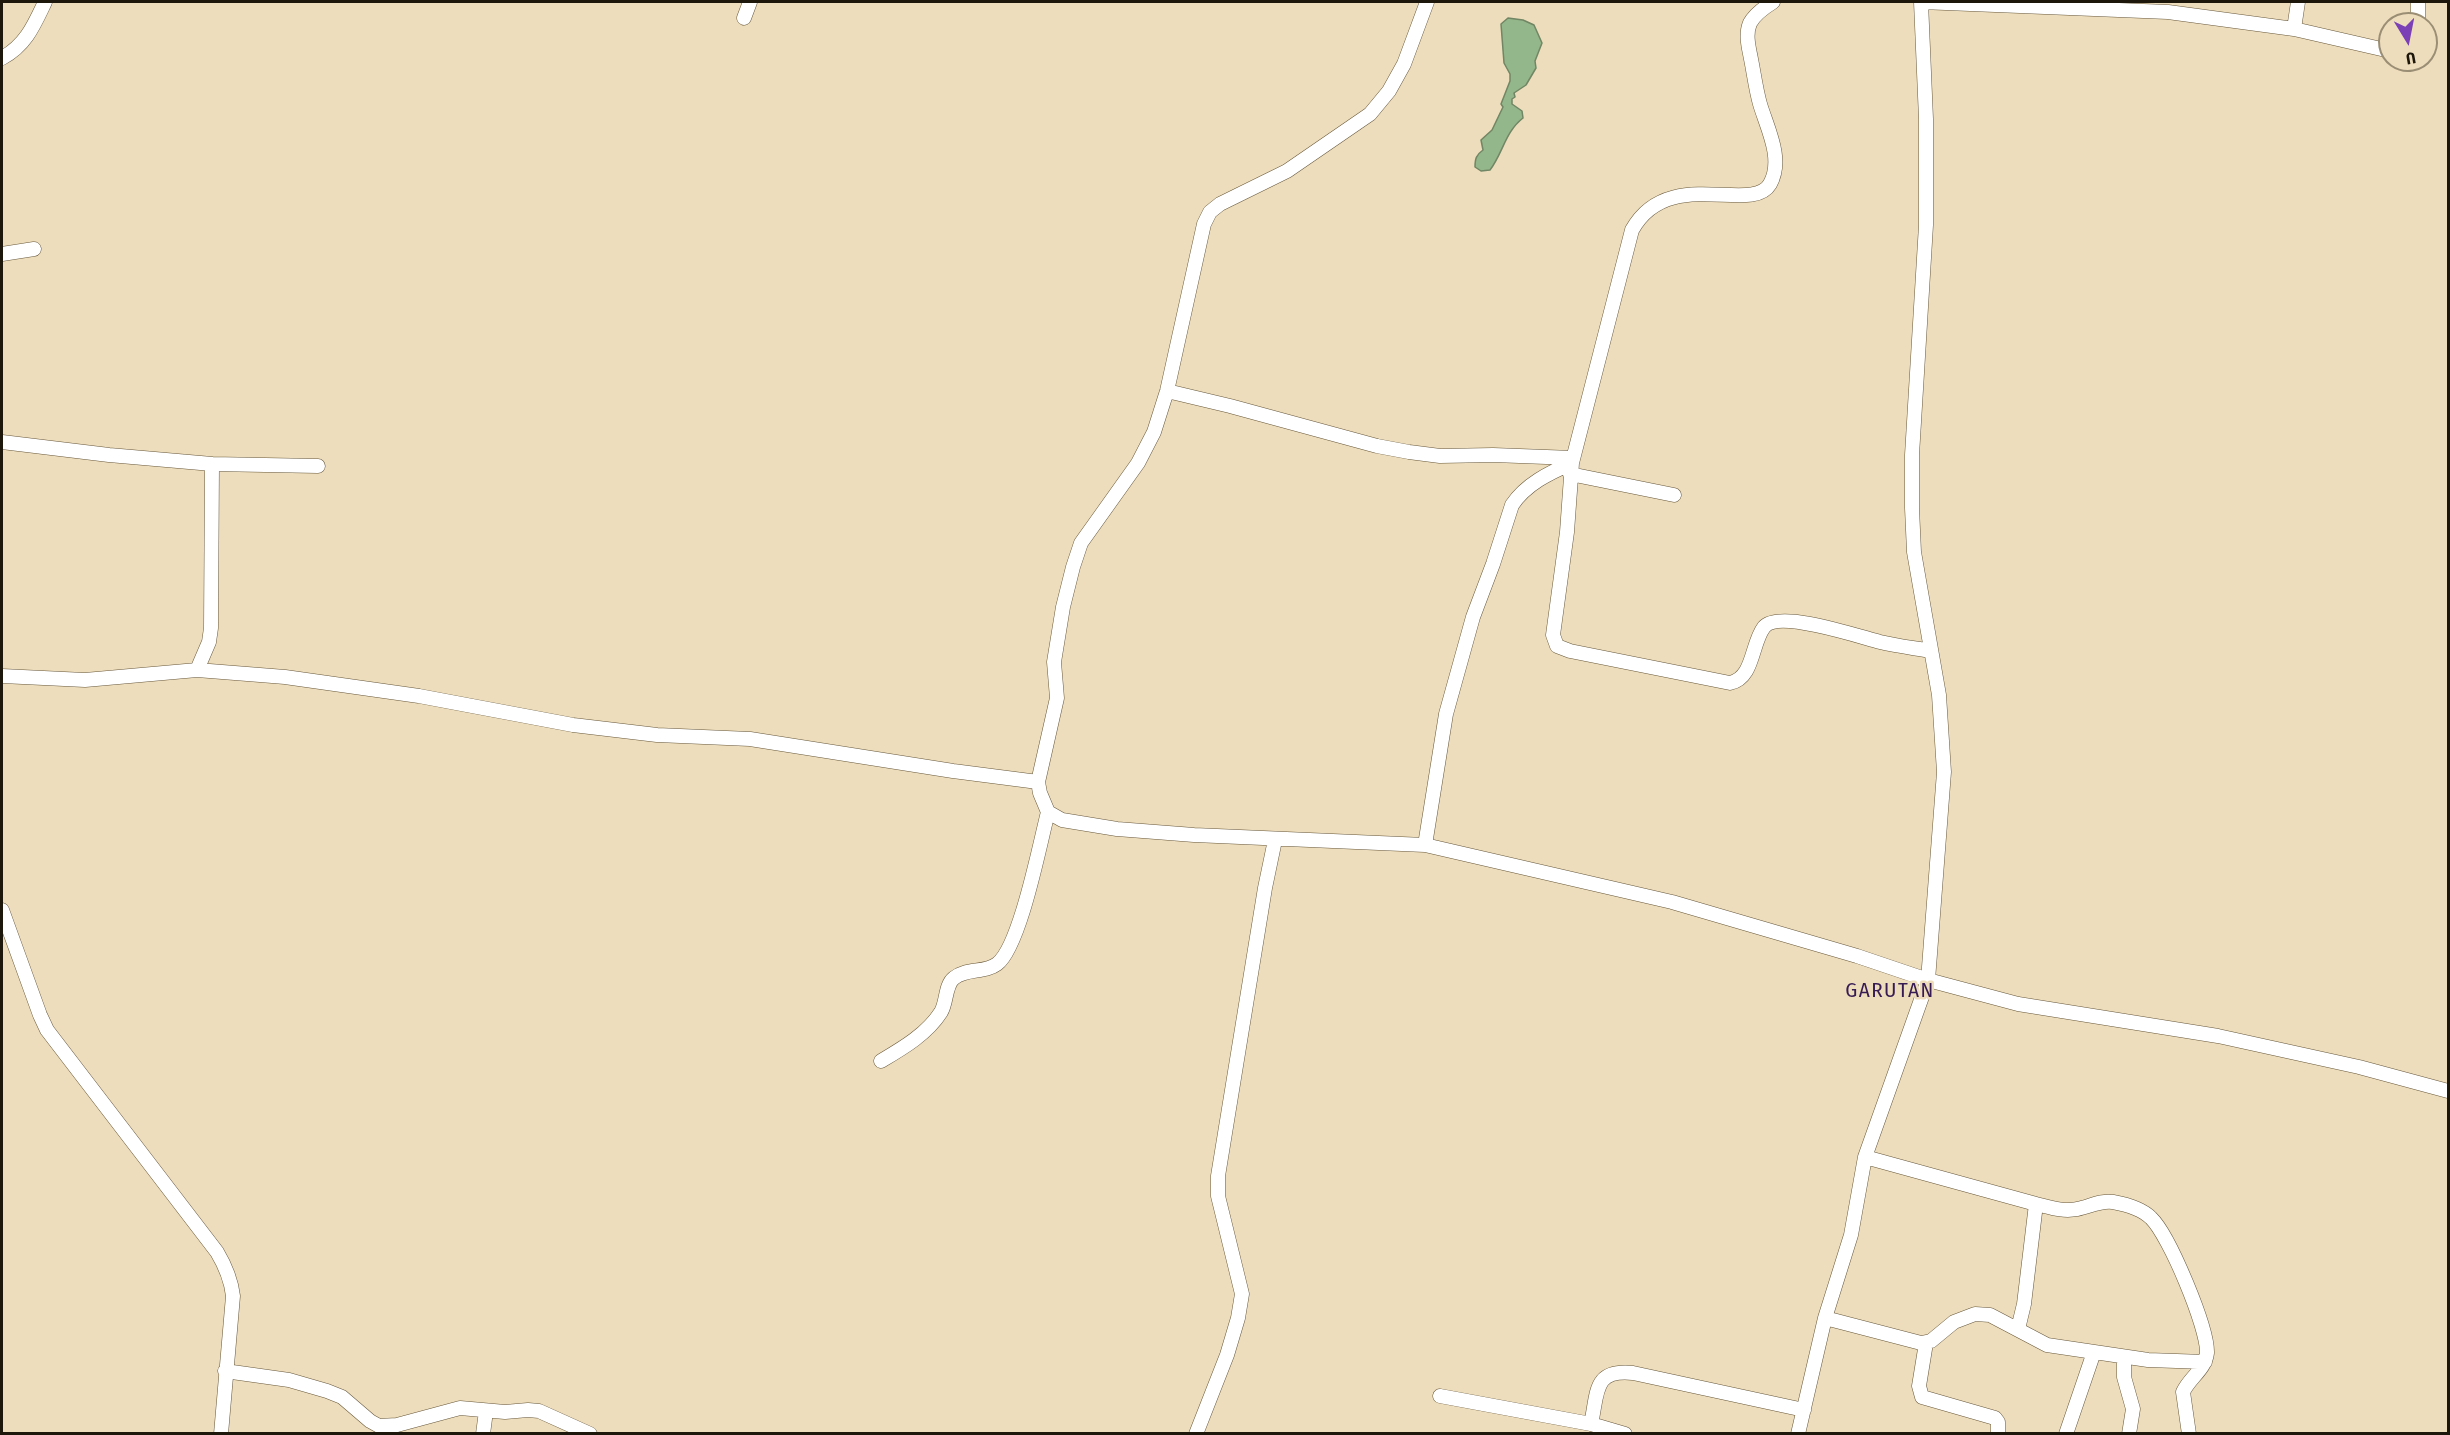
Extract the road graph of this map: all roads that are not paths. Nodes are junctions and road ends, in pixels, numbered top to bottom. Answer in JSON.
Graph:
{"nodes":[{"id":1,"x":45,"y":2,"type":"edge"},
{"id":2,"x":750,"y":2,"type":"edge"},
{"id":3,"x":1427,"y":2,"type":"edge"},
{"id":4,"x":1773,"y":2,"type":"edge"},
{"id":5,"x":1921,"y":2,"type":"edge"},
{"id":6,"x":2298,"y":2,"type":"edge"},
{"id":7,"x":744,"y":18,"type":"dead end"},
{"id":8,"x":2294,"y":29,"type":"junction"},
{"id":9,"x":2378,"y":48,"type":"edge"},
{"id":10,"x":2,"y":58,"type":"edge"},
{"id":11,"x":34,"y":249,"type":"dead end"},
{"id":12,"x":2,"y":254,"type":"edge"},
{"id":13,"x":1167,"y":392,"type":"junction"},
{"id":14,"x":2,"y":442,"type":"edge"},
{"id":15,"x":213,"y":464,"type":"junction"},
{"id":16,"x":1572,"y":465,"type":"junction"},
{"id":17,"x":318,"y":466,"type":"dead end"},
{"id":18,"x":1674,"y":495,"type":"dead end"},
{"id":19,"x":1931,"y":651,"type":"junction"},
{"id":20,"x":197,"y":670,"type":"junction"},
{"id":21,"x":2,"y":676,"type":"edge"},
{"id":22,"x":1038,"y":782,"type":"junction"},
{"id":23,"x":1048,"y":812,"type":"junction"},
{"id":24,"x":1275,"y":840,"type":"junction"},
{"id":25,"x":1425,"y":844,"type":"junction"},
{"id":26,"x":2,"y":910,"type":"edge"},
{"id":27,"x":1928,"y":980,"type":"junction"},
{"id":28,"x":881,"y":1061,"type":"dead end"},
{"id":29,"x":2448,"y":1091,"type":"edge"},
{"id":30,"x":1865,"y":1157,"type":"junction"},
{"id":31,"x":2036,"y":1204,"type":"junction"},
{"id":32,"x":1824,"y":1318,"type":"junction"},
{"id":33,"x":2018,"y":1329,"type":"junction"},
{"id":34,"x":1926,"y":1343,"type":"junction"},
{"id":35,"x":2094,"y":1352,"type":"junction"},
{"id":36,"x":2124,"y":1357,"type":"junction"},
{"id":37,"x":2205,"y":1362,"type":"junction"},
{"id":38,"x":225,"y":1371,"type":"junction"},
{"id":39,"x":1440,"y":1396,"type":"dead end"},
{"id":40,"x":1804,"y":1410,"type":"junction"},
{"id":41,"x":486,"y":1411,"type":"junction"},
{"id":42,"x":1592,"y":1424,"type":"junction"},
{"id":43,"x":221,"y":1434,"type":"edge"},
{"id":44,"x":483,"y":1434,"type":"edge"},
{"id":45,"x":590,"y":1434,"type":"edge"},
{"id":46,"x":1196,"y":1434,"type":"edge"},
{"id":47,"x":1625,"y":1434,"type":"edge"},
{"id":48,"x":1798,"y":1434,"type":"edge"},
{"id":49,"x":1998,"y":1434,"type":"edge"},
{"id":50,"x":2066,"y":1434,"type":"edge"},
{"id":51,"x":2128,"y":1434,"type":"edge"},
{"id":52,"x":2189,"y":1434,"type":"edge"}],
"edges":[{"from":1,"to":10,"type":"street"},
{"from":2,"to":7,"type":"street"},
{"from":3,"to":13,"type":"street"},
{"from":4,"to":16,"type":"street"},
{"from":5,"to":8,"type":"street"},
{"from":5,"to":19,"type":"street"},
{"from":6,"to":8,"type":"street"},
{"from":8,"to":9,"type":"street"},
{"from":11,"to":12,"type":"street"},
{"from":13,"to":16,"type":"street"},
{"from":13,"to":22,"type":"street"},
{"from":14,"to":15,"type":"street"},
{"from":15,"to":17,"type":"street"},
{"from":15,"to":20,"type":"street"},
{"from":16,"to":18,"type":"street"},
{"from":16,"to":19,"type":"street"},
{"from":16,"to":25,"type":"street"},
{"from":19,"to":27,"type":"street"},
{"from":20,"to":21,"type":"street"},
{"from":20,"to":22,"type":"street"},
{"from":22,"to":23,"type":"street"},
{"from":23,"to":24,"type":"street"},
{"from":23,"to":28,"type":"street"},
{"from":24,"to":25,"type":"street"},
{"from":24,"to":46,"type":"street"},
{"from":25,"to":27,"type":"street"},
{"from":26,"to":38,"type":"street"},
{"from":27,"to":29,"type":"street"},
{"from":27,"to":30,"type":"street"},
{"from":30,"to":31,"type":"street"},
{"from":30,"to":32,"type":"street"},
{"from":31,"to":33,"type":"street"},
{"from":31,"to":37,"type":"street"},
{"from":32,"to":34,"type":"street"},
{"from":32,"to":40,"type":"street"},
{"from":33,"to":34,"type":"street"},
{"from":33,"to":35,"type":"street"},
{"from":34,"to":49,"type":"street"},
{"from":35,"to":36,"type":"street"},
{"from":35,"to":50,"type":"street"},
{"from":36,"to":37,"type":"street"},
{"from":36,"to":51,"type":"street"},
{"from":37,"to":52,"type":"street"},
{"from":38,"to":41,"type":"street"},
{"from":38,"to":43,"type":"street"},
{"from":39,"to":42,"type":"street"},
{"from":40,"to":42,"type":"street"},
{"from":40,"to":48,"type":"street"},
{"from":41,"to":44,"type":"street"},
{"from":41,"to":45,"type":"street"},
{"from":42,"to":47,"type":"street"}]}
